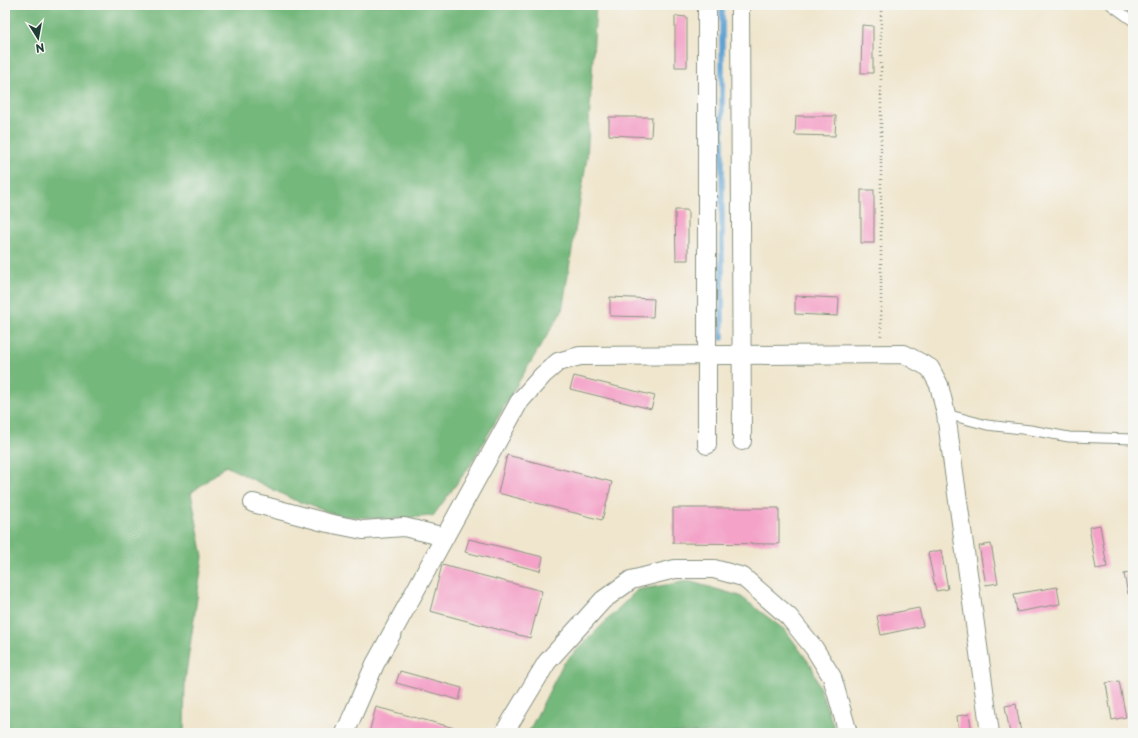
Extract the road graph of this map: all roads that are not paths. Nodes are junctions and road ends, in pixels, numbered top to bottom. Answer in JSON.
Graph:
{"nodes":[{"id":1,"x":707,"y":5,"type":"edge"},
{"id":2,"x":740,"y":5,"type":"edge"},
{"id":3,"x":1111,"y":5,"type":"edge"},
{"id":4,"x":1133,"y":21,"type":"edge"},
{"id":5,"x":707,"y":356,"type":"junction"},
{"id":6,"x":742,"y":356,"type":"junction"},
{"id":7,"x":946,"y":414,"type":"junction"},
{"id":8,"x":1133,"y":439,"type":"edge"},
{"id":9,"x":742,"y":441,"type":"dead end"},
{"id":10,"x":707,"y":445,"type":"dead end"},
{"id":11,"x":253,"y":503,"type":"dead end"},
{"id":12,"x":445,"y":537,"type":"junction"},
{"id":13,"x":345,"y":733,"type":"edge"},
{"id":14,"x":504,"y":733,"type":"edge"},
{"id":15,"x":848,"y":733,"type":"edge"},
{"id":16,"x":990,"y":733,"type":"edge"}],
"edges":[{"from":1,"to":5,"type":"street"},
{"from":2,"to":6,"type":"street"},
{"from":3,"to":4,"type":"lane"},
{"from":5,"to":6,"type":"street"},
{"from":5,"to":10,"type":"street"},
{"from":5,"to":12,"type":"street"},
{"from":6,"to":7,"type":"street"},
{"from":6,"to":9,"type":"street"},
{"from":7,"to":8,"type":"lane"},
{"from":7,"to":16,"type":"street"},
{"from":11,"to":12,"type":"street"},
{"from":12,"to":13,"type":"street"},
{"from":14,"to":15,"type":"street"}]}
